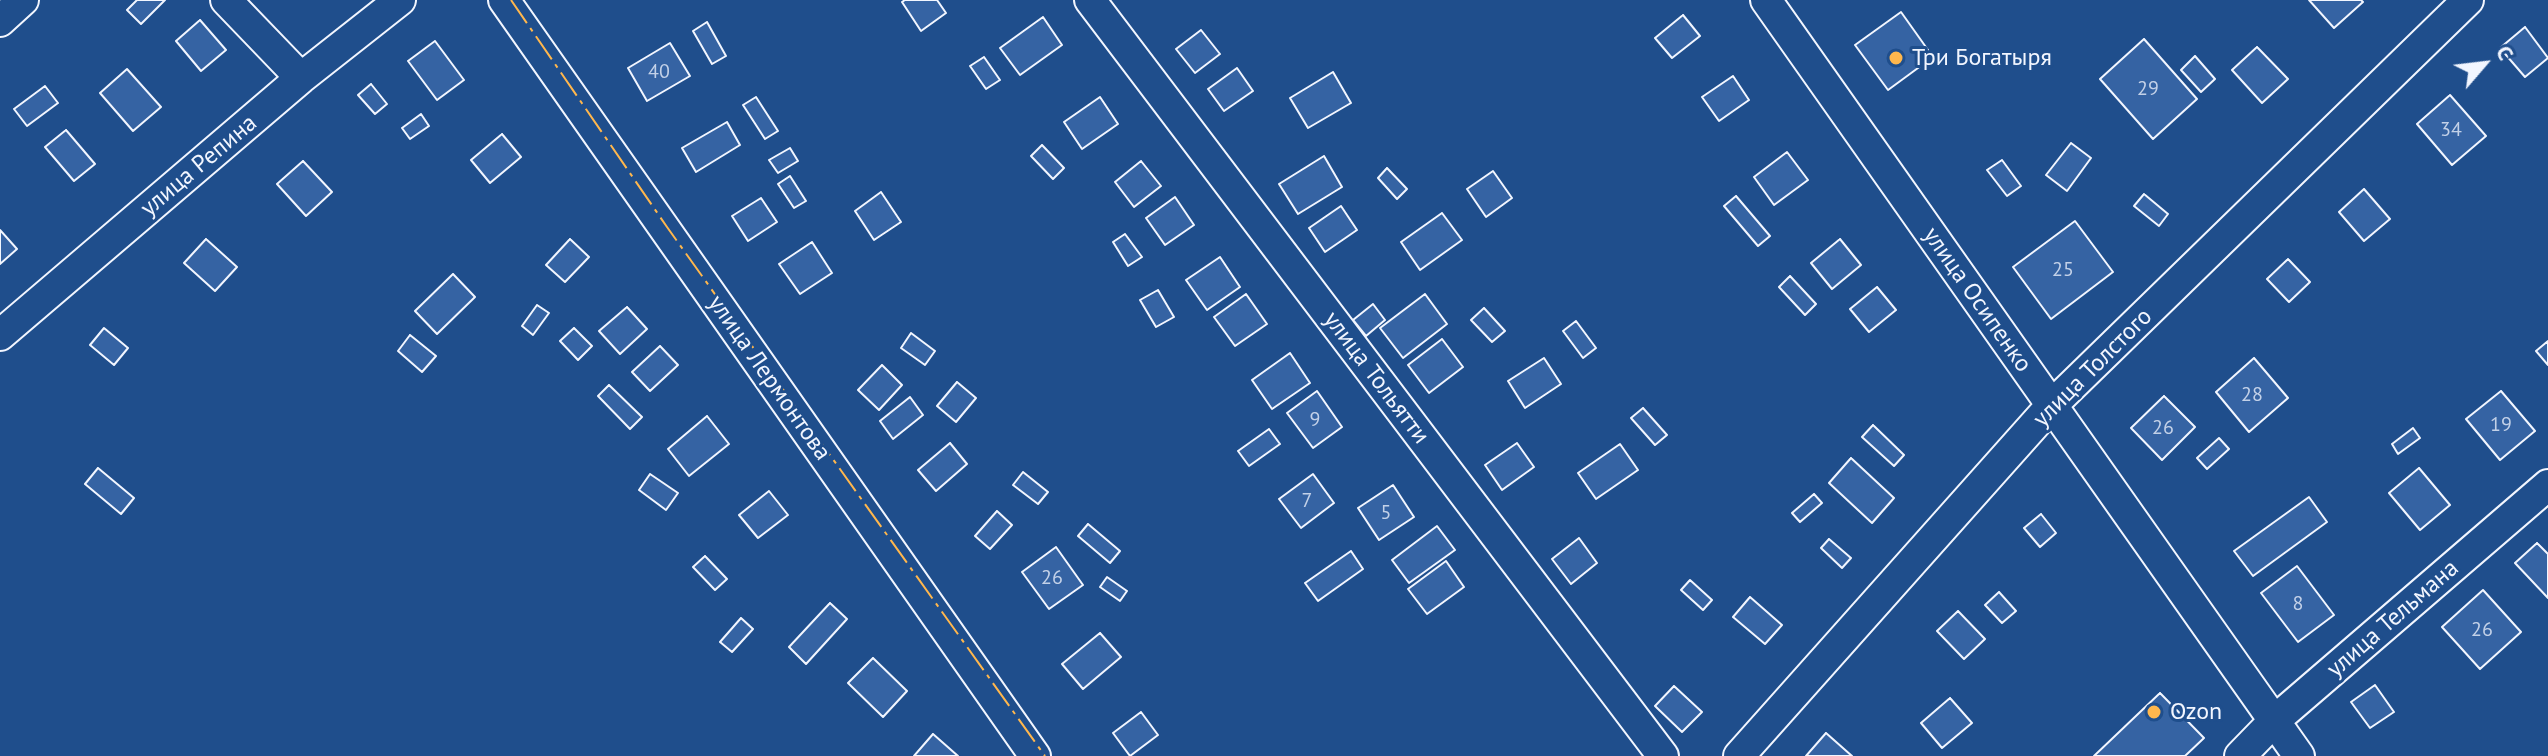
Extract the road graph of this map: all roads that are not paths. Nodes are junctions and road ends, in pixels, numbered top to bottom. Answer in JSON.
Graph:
{"nodes":[{"id":1,"x":23,"y":0,"type":"edge"},
{"id":2,"x":226,"y":0,"type":"edge"},
{"id":3,"x":400,"y":0,"type":"edge"},
{"id":4,"x":504,"y":0,"type":"edge"},
{"id":5,"x":1090,"y":0,"type":"edge"},
{"id":6,"x":1766,"y":0,"type":"edge"},
{"id":7,"x":2468,"y":0,"type":"edge"},
{"id":8,"x":0,"y":21,"type":"edge"},
{"id":9,"x":301,"y":78,"type":"junction"},
{"id":10,"x":0,"y":335,"type":"edge"},
{"id":11,"x":2051,"y":406,"type":"junction"},
{"id":12,"x":2548,"y":485,"type":"edge"},
{"id":13,"x":2274,"y":721,"type":"junction"},
{"id":14,"x":1035,"y":756,"type":"edge"},
{"id":15,"x":1663,"y":756,"type":"edge"},
{"id":16,"x":1739,"y":756,"type":"edge"},
{"id":17,"x":2240,"y":756,"type":"edge"},
{"id":18,"x":2299,"y":756,"type":"edge"}],
"edges":[{"from":1,"to":8,"type":"street"},
{"from":2,"to":9,"type":"street"},
{"from":3,"to":9,"type":"street","name":"улица Репина"},
{"from":4,"to":14,"type":"street","name":"улица Лермонтова"},
{"from":5,"to":15,"type":"street","name":"улица Тольятти"},
{"from":6,"to":11,"type":"street","name":"улица Осипенко"},
{"from":7,"to":11,"type":"street","name":"улица Толстого"},
{"from":9,"to":10,"type":"street","name":"улица Репина"},
{"from":11,"to":13,"type":"street","name":"улица Осипенко"},
{"from":11,"to":16,"type":"street","name":"улица Толстого"},
{"from":12,"to":13,"type":"street","name":"улица Тельмана"},
{"from":13,"to":17,"type":"street","name":"улица Тельмана"},
{"from":13,"to":18,"type":"street","name":"улица Осипенко"}]}
